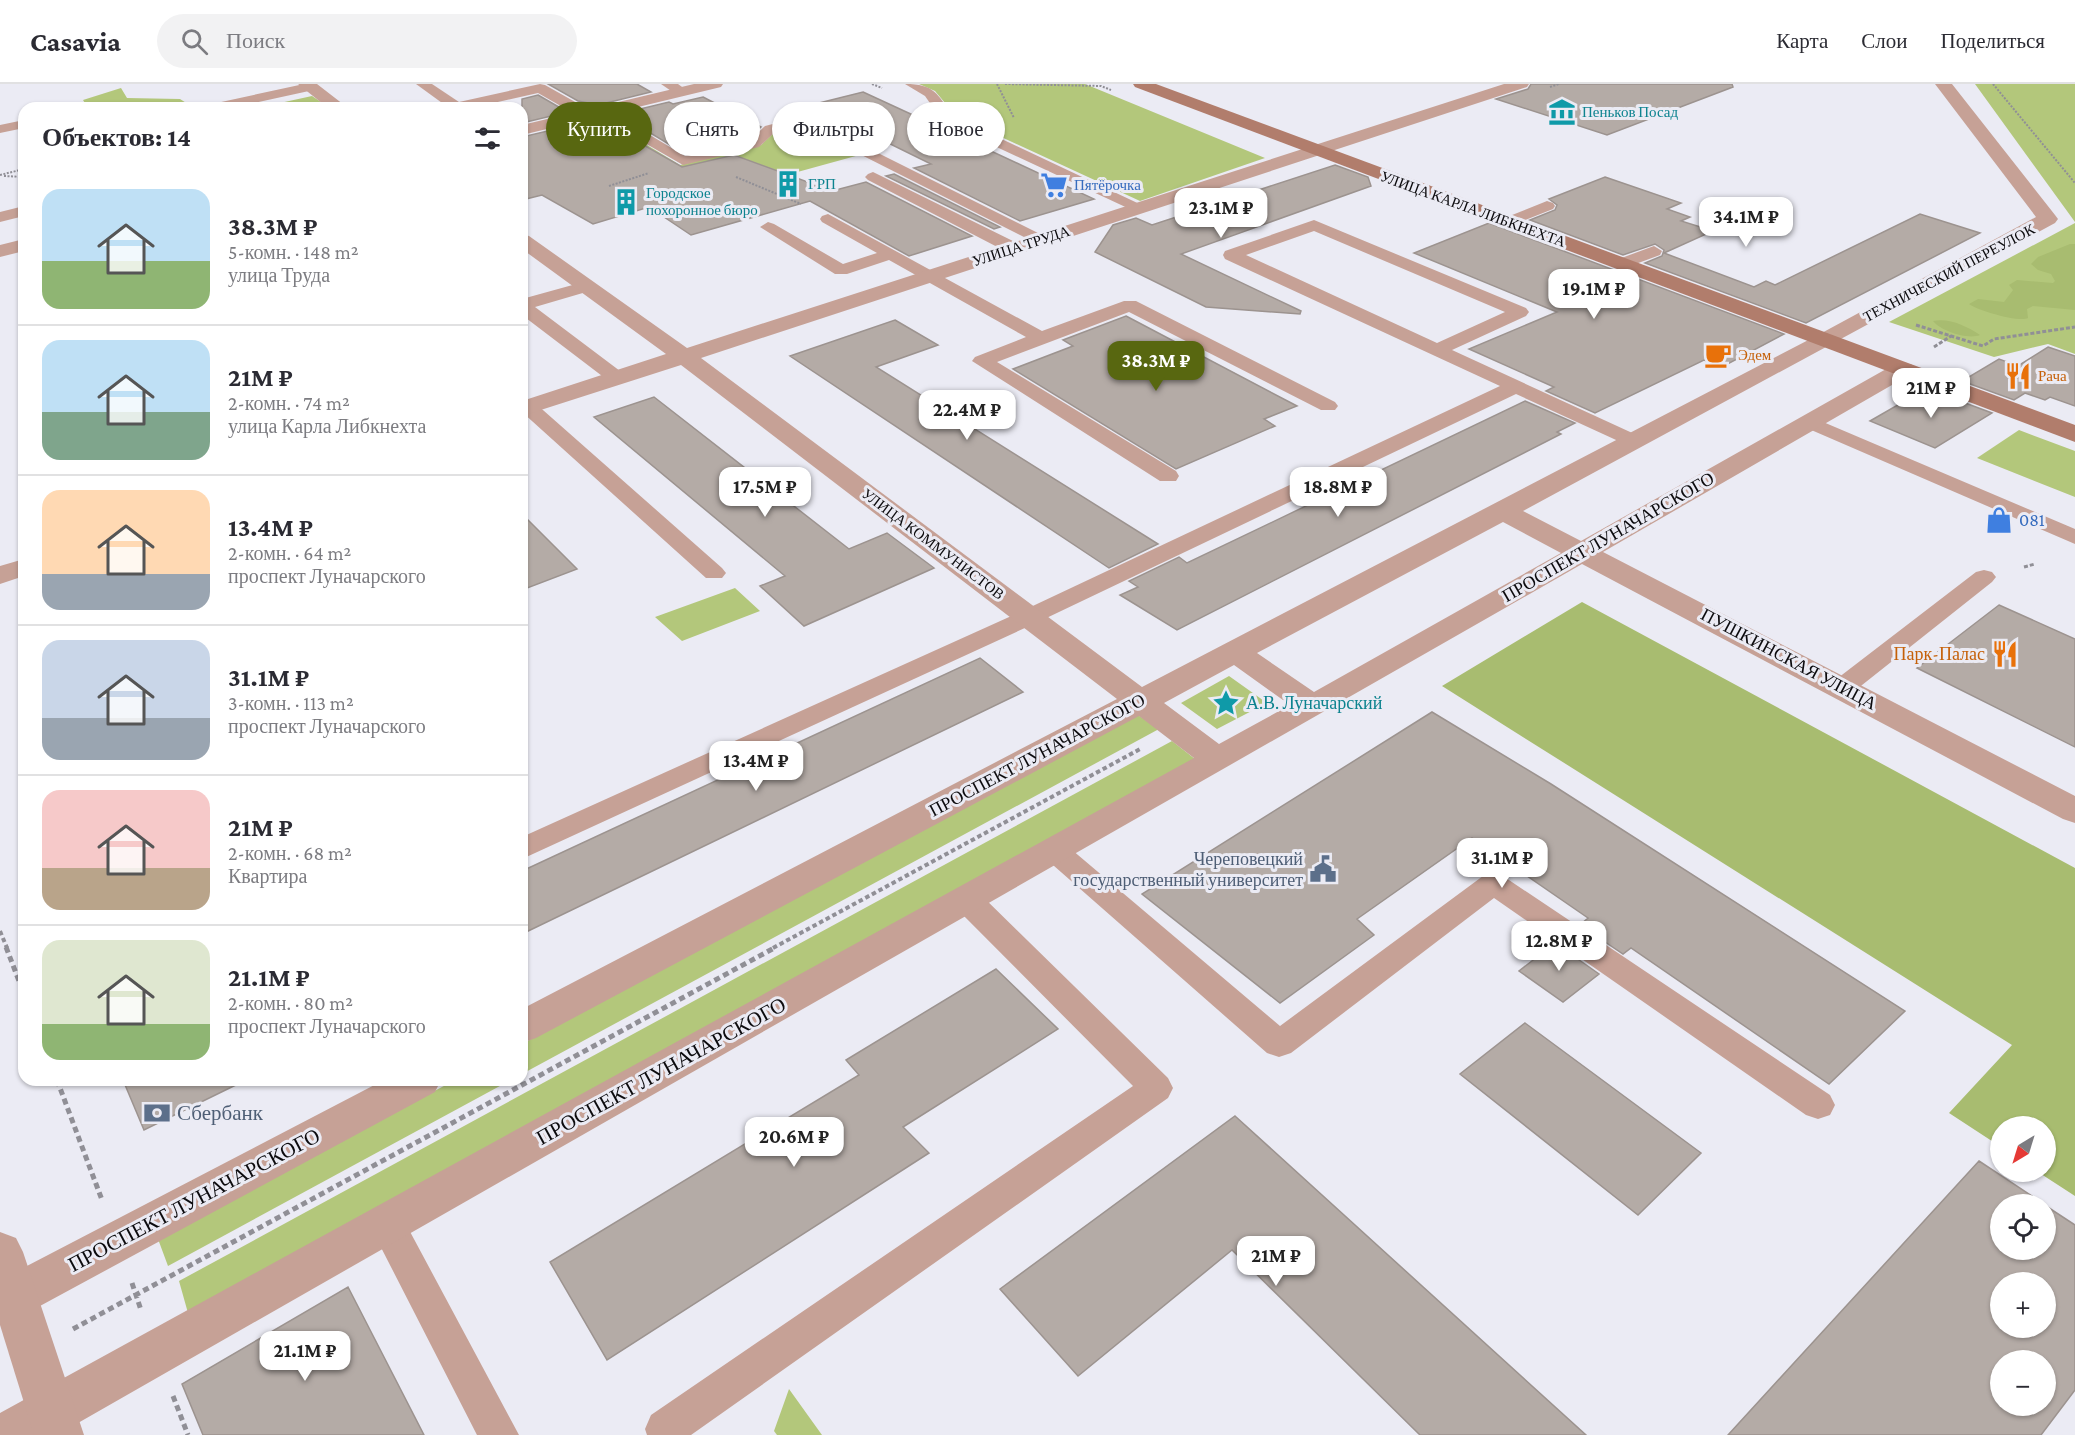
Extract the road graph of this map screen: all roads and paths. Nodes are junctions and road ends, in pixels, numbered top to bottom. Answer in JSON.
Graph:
{"nodes":[{"id":1,"x":423,"y":84,"type":"edge"},
{"id":2,"x":715,"y":84,"type":"edge"},
{"id":3,"x":912,"y":84,"type":"edge"},
{"id":4,"x":1096,"y":84,"type":"edge"},
{"id":5,"x":1141,"y":84,"type":"edge"},
{"id":6,"x":1943,"y":84,"type":"edge"},
{"id":7,"x":1993,"y":84,"type":"edge"},
{"id":8,"x":307,"y":85,"type":"edge"},
{"id":9,"x":540,"y":86,"type":"edge"},
{"id":10,"x":1101,"y":86,"type":"dead end"},
{"id":11,"x":1507,"y":86,"type":"edge"},
{"id":12,"x":675,"y":88,"type":"edge"},
{"id":13,"x":237,"y":102,"type":"edge"},
{"id":14,"x":331,"y":102,"type":"edge"},
{"id":15,"x":450,"y":102,"type":"edge"},
{"id":16,"x":477,"y":102,"type":"edge"},
{"id":17,"x":560,"y":102,"type":"edge"},
{"id":18,"x":629,"y":102,"type":"edge"},
{"id":19,"x":546,"y":122,"type":"edge"},
{"id":20,"x":18,"y":125,"type":"edge"},
{"id":21,"x":3,"y":126,"type":"edge"},
{"id":22,"x":528,"y":128,"type":"edge"},
{"id":23,"x":652,"y":142,"type":"edge"},
{"id":24,"x":1315,"y":150,"type":"junction"},
{"id":25,"x":698,"y":158,"type":"junction"},
{"id":26,"x":18,"y":170,"type":"edge"},
{"id":27,"x":0,"y":175,"type":"edge"},
{"id":28,"x":18,"y":176,"type":"edge"},
{"id":29,"x":873,"y":177,"type":"dead end"},
{"id":30,"x":2075,"y":183,"type":"edge"},
{"id":31,"x":18,"y":199,"type":"edge"},
{"id":32,"x":0,"y":200,"type":"edge"},
{"id":33,"x":1547,"y":206,"type":"dead end"},
{"id":34,"x":1140,"y":208,"type":"junction"},
{"id":35,"x":18,"y":212,"type":"edge"},
{"id":36,"x":0,"y":217,"type":"edge"},
{"id":37,"x":828,"y":219,"type":"joint"},
{"id":38,"x":1508,"y":222,"type":"junction"},
{"id":39,"x":768,"y":227,"type":"dead end"},
{"id":40,"x":1042,"y":239,"type":"junction"},
{"id":41,"x":528,"y":244,"type":"edge"},
{"id":42,"x":18,"y":246,"type":"edge"},
{"id":43,"x":1013,"y":248,"type":"junction"},
{"id":44,"x":0,"y":251,"type":"edge"},
{"id":45,"x":1654,"y":251,"type":"dead end"},
{"id":46,"x":891,"y":254,"type":"junction"},
{"id":47,"x":1622,"y":264,"type":"junction"},
{"id":48,"x":929,"y":275,"type":"junction"},
{"id":49,"x":587,"y":286,"type":"junction"},
{"id":50,"x":528,"y":304,"type":"edge"},
{"id":51,"x":528,"y":311,"type":"edge"},
{"id":52,"x":2075,"y":327,"type":"edge"},
{"id":53,"x":1952,"y":336,"type":"dead end"},
{"id":54,"x":1041,"y":338,"type":"junction"},
{"id":55,"x":1826,"y":340,"type":"junction"},
{"id":56,"x":1983,"y":346,"type":"dead end"},
{"id":57,"x":1437,"y":350,"type":"junction"},
{"id":58,"x":1928,"y":351,"type":"dead end"},
{"id":59,"x":685,"y":357,"type":"junction"},
{"id":60,"x":1903,"y":369,"type":"junction"},
{"id":61,"x":617,"y":378,"type":"junction"},
{"id":62,"x":1516,"y":386,"type":"junction"},
{"id":63,"x":1328,"y":406,"type":"dead end"},
{"id":64,"x":528,"y":407,"type":"edge"},
{"id":65,"x":528,"y":411,"type":"edge"},
{"id":66,"x":1809,"y":422,"type":"junction"},
{"id":67,"x":2075,"y":434,"type":"edge"},
{"id":68,"x":1634,"y":441,"type":"junction"},
{"id":69,"x":1168,"y":476,"type":"dead end"},
{"id":70,"x":1501,"y":510,"type":"junction"},
{"id":71,"x":2075,"y":537,"type":"edge"},
{"id":72,"x":1583,"y":552,"type":"junction"},
{"id":73,"x":2036,"y":564,"type":"dead end"},
{"id":74,"x":2024,"y":567,"type":"dead end"},
{"id":75,"x":18,"y":569,"type":"edge"},
{"id":76,"x":714,"y":573,"type":"dead end"},
{"id":77,"x":0,"y":575,"type":"edge"},
{"id":78,"x":1984,"y":578,"type":"dead end"},
{"id":79,"x":1029,"y":617,"type":"junction"},
{"id":80,"x":1233,"y":651,"type":"junction"},
{"id":81,"x":1843,"y":687,"type":"junction"},
{"id":82,"x":1139,"y":700,"type":"junction"},
{"id":83,"x":1313,"y":706,"type":"junction"},
{"id":84,"x":1177,"y":729,"type":"junction"},
{"id":85,"x":1217,"y":759,"type":"junction"},
{"id":86,"x":2075,"y":811,"type":"edge"},
{"id":87,"x":528,"y":846,"type":"edge"},
{"id":88,"x":1055,"y":851,"type":"junction"},
{"id":89,"x":967,"y":900,"type":"junction"},
{"id":90,"x":0,"y":931,"type":"edge"},
{"id":91,"x":18,"y":978,"type":"edge"},
{"id":92,"x":528,"y":1024,"type":"edge"},
{"id":93,"x":528,"y":1081,"type":"edge"},
{"id":94,"x":59,"y":1086,"type":"edge"},
{"id":95,"x":410,"y":1086,"type":"edge"},
{"id":96,"x":519,"y":1086,"type":"edge"},
{"id":97,"x":1818,"y":1105,"type":"dead end"},
{"id":98,"x":387,"y":1224,"type":"junction"},
{"id":99,"x":117,"y":1240,"type":"junction"},
{"id":100,"x":0,"y":1252,"type":"edge"},
{"id":101,"x":135,"y":1294,"type":"junction"},
{"id":102,"x":7,"y":1300,"type":"edge"},
{"id":103,"x":34,"y":1351,"type":"junction"},
{"id":104,"x":56,"y":1423,"type":"edge"},
{"id":105,"x":665,"y":1429,"type":"dead end"},
{"id":106,"x":9,"y":1435,"type":"edge"},
{"id":107,"x":499,"y":1435,"type":"edge"}],
"edges":[{"from":1,"to":15,"type":"lane"},
{"from":2,"to":12,"type":"street"},
{"from":3,"to":34,"type":"lane"},
{"from":4,"to":10,"type":"path"},
{"from":5,"to":24,"type":"main road","name":"УЛИЦА КАРЛА ЛИБКНЕХТА"},
{"from":6,"to":55,"type":"street","name":"ТЕХНИЧЕСКИЙ ПЕРЕУЛОК"},
{"from":7,"to":30,"type":"path"},
{"from":8,"to":13,"type":"lane"},
{"from":8,"to":14,"type":"street"},
{"from":9,"to":16,"type":"lane"},
{"from":9,"to":17,"type":"lane"},
{"from":11,"to":24,"type":"street","name":"УЛИЦА ТРУДА"},
{"from":12,"to":18,"type":"street"},
{"from":19,"to":22,"type":"street"},
{"from":20,"to":21,"type":"lane"},
{"from":23,"to":25,"type":"lane"},
{"from":24,"to":34,"type":"street","name":"УЛИЦА ТРУДА"},
{"from":24,"to":38,"type":"main road","name":"УЛИЦА КАРЛА ЛИБКНЕХТА"},
{"from":25,"to":37,"type":"path"},
{"from":25,"to":40,"type":"lane"},
{"from":26,"to":27,"type":"path"},
{"from":27,"to":28,"type":"path"},
{"from":29,"to":43,"type":"lane"},
{"from":31,"to":32,"type":"lane"},
{"from":33,"to":38,"type":"lane"},
{"from":34,"to":40,"type":"street","name":"УЛИЦА ТРУДА"},
{"from":35,"to":36,"type":"lane"},
{"from":37,"to":46,"type":"lane"},
{"from":38,"to":47,"type":"main road","name":"УЛИЦА КАРЛА ЛИБКНЕХТА"},
{"from":39,"to":46,"type":"lane"},
{"from":40,"to":43,"type":"street","name":"УЛИЦА ТРУДА"},
{"from":41,"to":49,"type":"street","name":"УЛИЦА КОММУНИСТОВ"},
{"from":42,"to":44,"type":"street"},
{"from":43,"to":48,"type":"street","name":"УЛИЦА ТРУДА"},
{"from":45,"to":47,"type":"lane"},
{"from":46,"to":48,"type":"lane"},
{"from":47,"to":55,"type":"main road","name":"УЛИЦА КАРЛА ЛИБКНЕХТА"},
{"from":48,"to":54,"type":"lane"},
{"from":48,"to":59,"type":"street","name":"УЛИЦА ТРУДА"},
{"from":49,"to":50,"type":"lane"},
{"from":49,"to":59,"type":"street","name":"УЛИЦА КОММУНИСТОВ"},
{"from":51,"to":61,"type":"lane"},
{"from":52,"to":56,"type":"path"},
{"from":53,"to":58,"type":"path"},
{"from":54,"to":63,"type":"lane"},
{"from":54,"to":69,"type":"lane"},
{"from":55,"to":60,"type":"main road","name":"УЛИЦА КАРЛА ЛИБКНЕХТА"},
{"from":55,"to":68,"type":"street","name":"ПРОСПЕКТ ЛУНАЧАРСКОГО"},
{"from":57,"to":57,"type":"lane"},
{"from":57,"to":62,"type":"lane"},
{"from":59,"to":61,"type":"street","name":"УЛИЦА ТРУДА"},
{"from":59,"to":79,"type":"street","name":"УЛИЦА КОММУНИСТОВ"},
{"from":60,"to":66,"type":"street","name":"ПРОСПЕКТ ЛУНАЧАРСКОГО"},
{"from":60,"to":67,"type":"main road","name":"УЛИЦА КАРЛА ЛИБКНЕХТА"},
{"from":61,"to":64,"type":"street","name":"УЛИЦА ТРУДА"},
{"from":62,"to":68,"type":"lane"},
{"from":62,"to":79,"type":"lane"},
{"from":65,"to":76,"type":"lane"},
{"from":66,"to":71,"type":"lane"},
{"from":66,"to":72,"type":"street","name":"ПРОСПЕКТ ЛУНАЧАРСКОГО"},
{"from":68,"to":70,"type":"street","name":"ПРОСПЕКТ ЛУНАЧАРСКОГО"},
{"from":70,"to":72,"type":"street","name":"ПУШКИНСКАЯ УЛИЦА"},
{"from":70,"to":80,"type":"street","name":"ПРОСПЕКТ ЛУНАЧАРСКОГО"},
{"from":72,"to":81,"type":"street","name":"ПУШКИНСКАЯ УЛИЦА"},
{"from":72,"to":83,"type":"street","name":"ПРОСПЕКТ ЛУНАЧАРСКОГО"},
{"from":73,"to":74,"type":"path"},
{"from":75,"to":77,"type":"street"},
{"from":78,"to":81,"type":"lane"},
{"from":79,"to":82,"type":"street","name":"УЛИЦА КОММУНИСТОВ"},
{"from":79,"to":87,"type":"lane"},
{"from":80,"to":82,"type":"street","name":"ПРОСПЕКТ ЛУНАЧАРСКОГО"},
{"from":80,"to":83,"type":"street"},
{"from":81,"to":86,"type":"street","name":"ПУШКИНСКАЯ УЛИЦА"},
{"from":82,"to":84,"type":"street","name":"УЛИЦА КОММУНИСТОВ"},
{"from":82,"to":92,"type":"street","name":"ПРОСПЕКТ ЛУНАЧАРСКОГО"},
{"from":83,"to":85,"type":"street","name":"ПРОСПЕКТ ЛУНАЧАРСКОГО"},
{"from":84,"to":85,"type":"street","name":"УЛИЦА КОММУНИСТОВ"},
{"from":84,"to":93,"type":"path"},
{"from":85,"to":88,"type":"street","name":"ПРОСПЕКТ ЛУНАЧАРСКОГО"},
{"from":88,"to":89,"type":"street","name":"ПРОСПЕКТ ЛУНАЧАРСКОГО"},
{"from":88,"to":97,"type":"lane"},
{"from":89,"to":98,"type":"street","name":"ПРОСПЕКТ ЛУНАЧАРСКОГО"},
{"from":89,"to":105,"type":"lane"},
{"from":90,"to":91,"type":"path"},
{"from":94,"to":99,"type":"path"},
{"from":95,"to":99,"type":"street","name":"ПРОСПЕКТ ЛУНАЧАРСКОГО"},
{"from":96,"to":101,"type":"path"},
{"from":98,"to":104,"type":"street","name":"ПРОСПЕКТ ЛУНАЧАРСКОГО"},
{"from":98,"to":107,"type":"lane"},
{"from":99,"to":101,"type":"path"},
{"from":99,"to":102,"type":"street","name":"ПРОСПЕКТ ЛУНАЧАРСКОГО"},
{"from":100,"to":102,"type":"street"},
{"from":101,"to":103,"type":"path"},
{"from":102,"to":103,"type":"street"},
{"from":103,"to":104,"type":"street"},
{"from":104,"to":106,"type":"street","name":"ПРОСПЕКТ ЛУНАЧАРСКОГО"}]}
